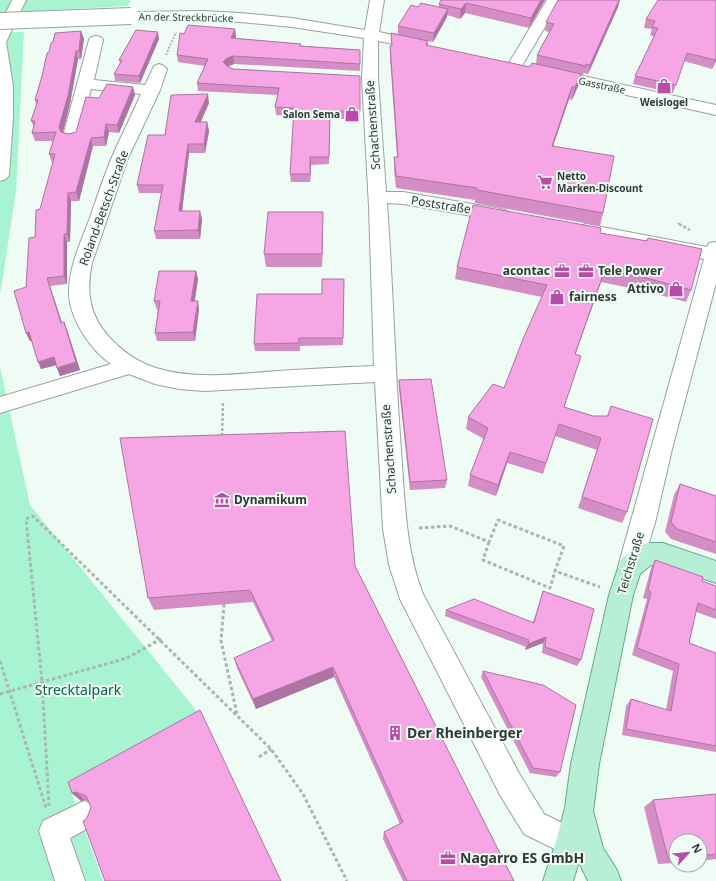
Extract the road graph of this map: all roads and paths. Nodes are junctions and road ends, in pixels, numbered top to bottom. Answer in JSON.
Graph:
{"nodes":[{"id":1,"x":19,"y":0,"type":"edge"},
{"id":2,"x":377,"y":0,"type":"edge"},
{"id":3,"x":554,"y":0,"type":"edge"},
{"id":4,"x":184,"y":15,"type":"junction"},
{"id":5,"x":0,"y":21,"type":"edge"},
{"id":6,"x":371,"y":35,"type":"junction"},
{"id":7,"x":0,"y":40,"type":"edge"},
{"id":8,"x":96,"y":40,"type":"dead end"},
{"id":9,"x":0,"y":44,"type":"edge"},
{"id":10,"x":432,"y":48,"type":"edge"},
{"id":11,"x":500,"y":63,"type":"edge"},
{"id":12,"x":159,"y":69,"type":"joint"},
{"id":13,"x":528,"y":69,"type":"junction"},
{"id":14,"x":85,"y":84,"type":"junction"},
{"id":15,"x":152,"y":90,"type":"junction"},
{"id":16,"x":716,"y":110,"type":"edge"},
{"id":17,"x":71,"y":136,"type":"edge"},
{"id":18,"x":0,"y":175,"type":"edge"},
{"id":19,"x":378,"y":197,"type":"junction"},
{"id":20,"x":520,"y":218,"type":"edge"},
{"id":21,"x":566,"y":226,"type":"edge"},
{"id":22,"x":715,"y":252,"type":"edge"},
{"id":23,"x":130,"y":366,"type":"junction"},
{"id":24,"x":385,"y":373,"type":"junction"},
{"id":25,"x":223,"y":383,"type":"junction"},
{"id":26,"x":0,"y":405,"type":"edge"},
{"id":27,"x":222,"y":442,"type":"edge"},
{"id":28,"x":395,"y":529,"type":"junction"},
{"id":29,"x":489,"y":542,"type":"junction"},
{"id":30,"x":630,"y":567,"type":"junction"},
{"id":31,"x":555,"y":571,"type":"junction"},
{"id":32,"x":716,"y":572,"type":"edge"},
{"id":33,"x":622,"y":595,"type":"junction"},
{"id":34,"x":224,"y":604,"type":"edge"},
{"id":35,"x":161,"y":639,"type":"junction"},
{"id":36,"x":0,"y":661,"type":"edge"},
{"id":37,"x":42,"y":681,"type":"junction"},
{"id":38,"x":9,"y":692,"type":"junction"},
{"id":39,"x":0,"y":694,"type":"edge"},
{"id":40,"x":237,"y":714,"type":"junction"},
{"id":41,"x":272,"y":749,"type":"junction"},
{"id":42,"x":259,"y":757,"type":"dead end"},
{"id":43,"x":579,"y":808,"type":"junction"},
{"id":44,"x":84,"y":815,"type":"edge"},
{"id":45,"x":571,"y":842,"type":"junction"},
{"id":46,"x":70,"y":881,"type":"edge"},
{"id":47,"x":347,"y":881,"type":"edge"},
{"id":48,"x":558,"y":881,"type":"edge"},
{"id":49,"x":606,"y":881,"type":"edge"}],
"edges":[{"from":1,"to":7,"type":"street"},
{"from":2,"to":6,"type":"street","name":"Schachenstraße"},
{"from":3,"to":13,"type":"street"},
{"from":4,"to":5,"type":"street","name":"An der Streckbrücke","bridge":true},
{"from":4,"to":6,"type":"street","name":"An der Streckbrücke"},
{"from":4,"to":12,"type":"path"},
{"from":6,"to":10,"type":"street"},
{"from":6,"to":19,"type":"street","name":"Schachenstraße"},
{"from":8,"to":14,"type":"street"},
{"from":9,"to":18,"type":"street"},
{"from":11,"to":13,"type":"street","name":"Gasstraße"},
{"from":12,"to":15,"type":"street","name":"Roland-Betsch-Straße"},
{"from":13,"to":16,"type":"street","name":"Gasstraße"},
{"from":14,"to":15,"type":"street"},
{"from":14,"to":17,"type":"street"},
{"from":15,"to":23,"type":"street","name":"Roland-Betsch-Straße"},
{"from":19,"to":20,"type":"street","name":"Poststraße"},
{"from":19,"to":24,"type":"street","name":"Schachenstraße"},
{"from":21,"to":22,"type":"street"},
{"from":22,"to":30,"type":"street","name":"Teichstraße"},
{"from":23,"to":25,"type":"street","name":"Roland-Betsch-Straße"},
{"from":23,"to":26,"type":"street"},
{"from":24,"to":25,"type":"street","name":"Roland-Betsch-Straße"},
{"from":24,"to":28,"type":"street","name":"Schachenstraße"},
{"from":25,"to":27,"type":"path"},
{"from":28,"to":29,"type":"path"},
{"from":28,"to":45,"type":"street","name":"Schachenstraße"},
{"from":29,"to":31,"type":"path"},
{"from":29,"to":31,"type":"path"},
{"from":30,"to":32,"type":"main road"},
{"from":30,"to":33,"type":"main road","name":"Teichstraße"},
{"from":31,"to":33,"type":"path"},
{"from":33,"to":43,"type":"main road","name":"Teichstraße"},
{"from":34,"to":40,"type":"path"},
{"from":35,"to":37,"type":"path"},
{"from":35,"to":37,"type":"path"},
{"from":35,"to":40,"type":"path"},
{"from":36,"to":38,"type":"path"},
{"from":37,"to":38,"type":"path"},
{"from":37,"to":38,"type":"path"},
{"from":38,"to":39,"type":"path"},
{"from":40,"to":41,"type":"path"},
{"from":41,"to":42,"type":"path"},
{"from":41,"to":47,"type":"path"},
{"from":43,"to":45,"type":"main road","name":"Teichstraße"},
{"from":43,"to":49,"type":"main road"},
{"from":44,"to":46,"type":"street"},
{"from":45,"to":48,"type":"main road","name":"Teichstraße"}]}
